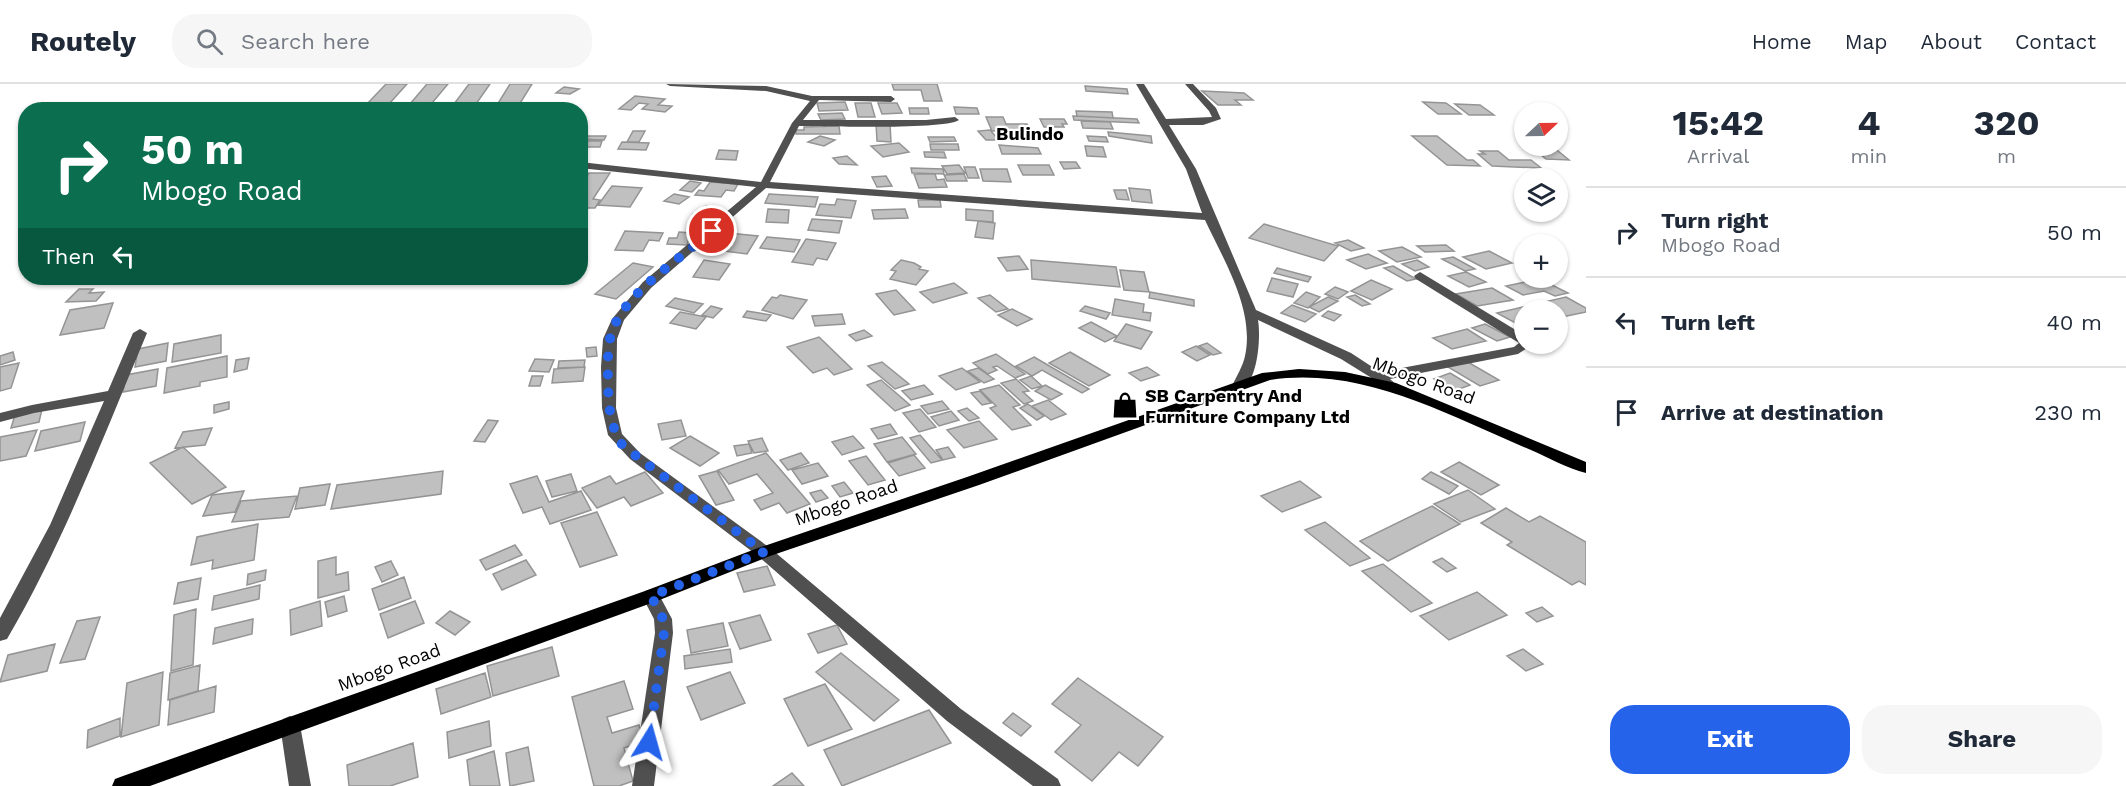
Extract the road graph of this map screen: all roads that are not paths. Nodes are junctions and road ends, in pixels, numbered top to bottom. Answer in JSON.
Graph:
{"nodes":[{"id":1,"x":670,"y":84,"type":"edge"},
{"id":2,"x":821,"y":84,"type":"edge"},
{"id":3,"x":1140,"y":84,"type":"edge"},
{"id":4,"x":1189,"y":84,"type":"edge"},
{"id":5,"x":816,"y":99,"type":"junction"},
{"id":6,"x":891,"y":99,"type":"dead end"},
{"id":7,"x":955,"y":120,"type":"dead end"},
{"id":8,"x":1162,"y":122,"type":"junction"},
{"id":9,"x":796,"y":123,"type":"junction"},
{"id":10,"x":588,"y":166,"type":"edge"},
{"id":11,"x":764,"y":185,"type":"junction"},
{"id":12,"x":1209,"y":217,"type":"junction"},
{"id":13,"x":1420,"y":276,"type":"dead end"},
{"id":14,"x":1250,"y":312,"type":"junction"},
{"id":15,"x":140,"y":333,"type":"dead end"},
{"id":16,"x":1514,"y":335,"type":"edge"},
{"id":17,"x":1514,"y":351,"type":"edge"},
{"id":18,"x":1385,"y":382,"type":"junction"},
{"id":19,"x":1239,"y":386,"type":"junction"},
{"id":20,"x":112,"y":394,"type":"junction"},
{"id":21,"x":0,"y":418,"type":"edge"},
{"id":22,"x":1586,"y":468,"type":"edge"},
{"id":23,"x":764,"y":552,"type":"junction"},
{"id":24,"x":651,"y":596,"type":"junction"},
{"id":25,"x":0,"y":634,"type":"edge"},
{"id":26,"x":290,"y":725,"type":"junction"},
{"id":27,"x":123,"y":786,"type":"edge"},
{"id":28,"x":300,"y":786,"type":"edge"},
{"id":29,"x":643,"y":786,"type":"edge"},
{"id":30,"x":1050,"y":786,"type":"edge"}],
"edges":[{"from":1,"to":5,"type":"street"},
{"from":2,"to":5,"type":"street"},
{"from":3,"to":8,"type":"street"},
{"from":4,"to":8,"type":"street"},
{"from":5,"to":6,"type":"street"},
{"from":5,"to":9,"type":"street"},
{"from":7,"to":9,"type":"street"},
{"from":8,"to":12,"type":"street"},
{"from":9,"to":11,"type":"street"},
{"from":10,"to":11,"type":"street"},
{"from":11,"to":12,"type":"street"},
{"from":11,"to":23,"type":"street"},
{"from":12,"to":14,"type":"street"},
{"from":13,"to":16,"type":"street"},
{"from":14,"to":18,"type":"street"},
{"from":14,"to":19,"type":"street"},
{"from":15,"to":20,"type":"street"},
{"from":17,"to":18,"type":"street"},
{"from":18,"to":19,"type":"main road","name":"Mbogo Road"},
{"from":18,"to":22,"type":"main road","name":"Mbogo Road"},
{"from":19,"to":23,"type":"main road","name":"Mbogo Road"},
{"from":20,"to":21,"type":"street"},
{"from":20,"to":25,"type":"street"},
{"from":23,"to":24,"type":"main road","name":"Mbogo Road"},
{"from":23,"to":30,"type":"street"},
{"from":24,"to":26,"type":"main road","name":"Mbogo Road"},
{"from":24,"to":29,"type":"street"},
{"from":26,"to":27,"type":"main road","name":"Mbogo Road"},
{"from":26,"to":28,"type":"street"}]}
